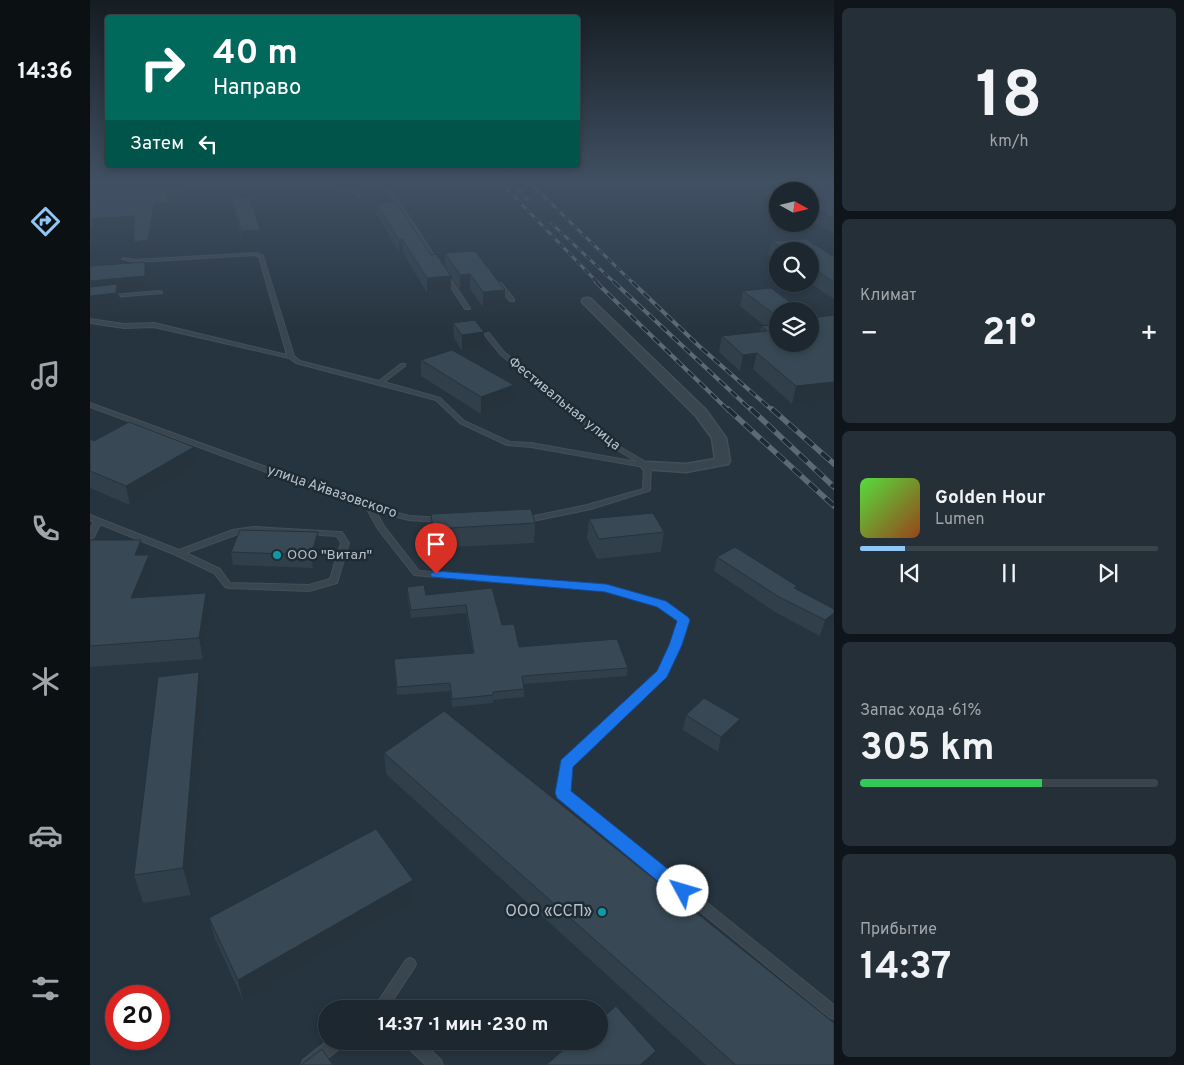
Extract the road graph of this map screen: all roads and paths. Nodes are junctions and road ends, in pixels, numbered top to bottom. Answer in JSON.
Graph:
{"nodes":[{"id":1,"x":418,"y":233,"type":"edge"},
{"id":2,"x":124,"y":260,"type":"dead end"},
{"id":3,"x":437,"y":262,"type":"junction"},
{"id":4,"x":445,"y":262,"type":"edge"},
{"id":5,"x":493,"y":278,"type":"edge"},
{"id":6,"x":160,"y":292,"type":"dead end"},
{"id":7,"x":90,"y":298,"type":"edge"},
{"id":8,"x":512,"y":300,"type":"dead end"},
{"id":9,"x":587,"y":301,"type":"dead end"},
{"id":10,"x":467,"y":308,"type":"dead end"},
{"id":11,"x":90,"y":321,"type":"edge"},
{"id":12,"x":487,"y":334,"type":"dead end"},
{"id":13,"x":291,"y":357,"type":"junction"},
{"id":14,"x":403,"y":365,"type":"dead end"},
{"id":15,"x":380,"y":382,"type":"junction"},
{"id":16,"x":90,"y":404,"type":"edge"},
{"id":17,"x":648,"y":466,"type":"junction"},
{"id":18,"x":370,"y":508,"type":"junction"},
{"id":19,"x":90,"y":517,"type":"edge"},
{"id":20,"x":98,"y":521,"type":"junction"},
{"id":21,"x":448,"y":521,"type":"edge"},
{"id":22,"x":515,"y":521,"type":"edge"},
{"id":23,"x":90,"y":537,"type":"edge"},
{"id":24,"x":179,"y":553,"type":"junction"},
{"id":25,"x":410,"y":964,"type":"dead end"},
{"id":26,"x":384,"y":1000,"type":"edge"},
{"id":27,"x":834,"y":1014,"type":"edge"},
{"id":28,"x":327,"y":1050,"type":"edge"},
{"id":29,"x":420,"y":1050,"type":"edge"},
{"id":30,"x":308,"y":1065,"type":"edge"},
{"id":31,"x":436,"y":1065,"type":"edge"}],
"edges":[{"from":1,"to":3,"type":"lane"},
{"from":2,"to":13,"type":"lane"},
{"from":3,"to":4,"type":"lane"},
{"from":3,"to":10,"type":"lane"},
{"from":5,"to":8,"type":"lane"},
{"from":6,"to":7,"type":"lane"},
{"from":9,"to":17,"type":"street"},
{"from":11,"to":13,"type":"lane"},
{"from":12,"to":17,"type":"lane","name":"Фестивальная улица"},
{"from":13,"to":15,"type":"lane"},
{"from":14,"to":15,"type":"lane"},
{"from":15,"to":17,"type":"lane"},
{"from":16,"to":18,"type":"lane","name":"улица Айвазовского"},
{"from":17,"to":22,"type":"lane"},
{"from":18,"to":21,"type":"lane","name":"улица Айвазовского"},
{"from":18,"to":27,"type":"lane"},
{"from":19,"to":20,"type":"lane"},
{"from":20,"to":23,"type":"lane"},
{"from":20,"to":24,"type":"lane"},
{"from":24,"to":24,"type":"lane"},
{"from":25,"to":26,"type":"lane"},
{"from":28,"to":30,"type":"lane"},
{"from":29,"to":31,"type":"lane"}]}
